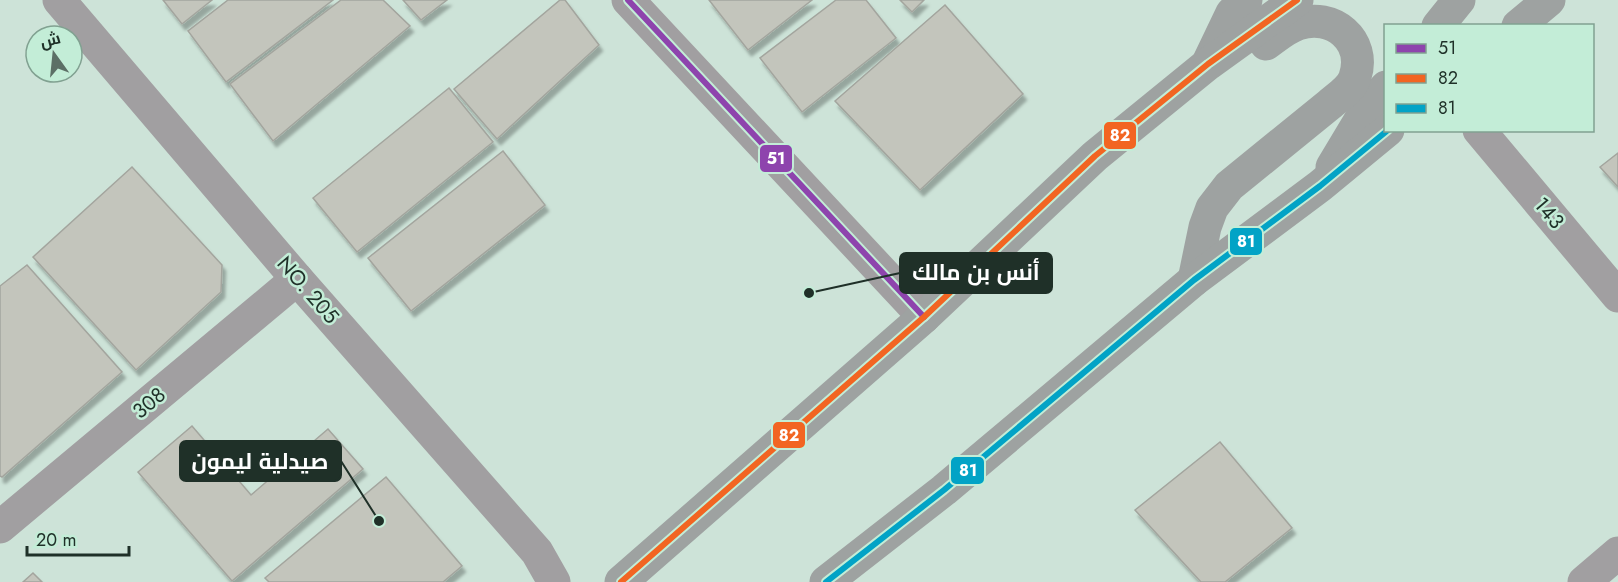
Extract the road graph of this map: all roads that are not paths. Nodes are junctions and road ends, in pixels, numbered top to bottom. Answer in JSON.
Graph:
{"nodes":[{"id":1,"x":60,"y":0,"type":"edge"},
{"id":2,"x":628,"y":0,"type":"edge"},
{"id":3,"x":1246,"y":0,"type":"edge"},
{"id":4,"x":1297,"y":0,"type":"edge"},
{"id":5,"x":1459,"y":0,"type":"edge"},
{"id":6,"x":1549,"y":0,"type":"edge"},
{"id":7,"x":1440,"y":24,"type":"edge"},
{"id":8,"x":1520,"y":24,"type":"edge"},
{"id":9,"x":1202,"y":70,"type":"junction"},
{"id":10,"x":1384,"y":89,"type":"edge"},
{"id":11,"x":1386,"y":132,"type":"edge"},
{"id":12,"x":1481,"y":132,"type":"edge"},
{"id":13,"x":1320,"y":186,"type":"junction"},
{"id":14,"x":297,"y":279,"type":"junction"},
{"id":15,"x":1194,"y":280,"type":"junction"},
{"id":16,"x":1618,"y":296,"type":"edge"},
{"id":17,"x":924,"y":317,"type":"junction"},
{"id":18,"x":0,"y":527,"type":"edge"},
{"id":19,"x":1618,"y":554,"type":"edge"},
{"id":20,"x":554,"y":582,"type":"edge"},
{"id":21,"x":621,"y":582,"type":"edge"},
{"id":22,"x":826,"y":582,"type":"edge"},
{"id":23,"x":1584,"y":582,"type":"edge"}],
"edges":[{"from":1,"to":14,"type":"street","name":"NO. 205"},
{"from":2,"to":17,"type":"street"},
{"from":3,"to":9,"type":"main road"},
{"from":4,"to":9,"type":"main road"},
{"from":5,"to":7,"type":"main road"},
{"from":6,"to":8,"type":"main road"},
{"from":9,"to":15,"type":"main road"},
{"from":9,"to":17,"type":"main road"},
{"from":10,"to":13,"type":"main road"},
{"from":11,"to":13,"type":"main road"},
{"from":12,"to":16,"type":"street","name":"143"},
{"from":13,"to":15,"type":"main road"},
{"from":14,"to":18,"type":"street","name":"308"},
{"from":14,"to":20,"type":"street","name":"NO. 205"},
{"from":15,"to":22,"type":"main road"},
{"from":17,"to":21,"type":"main road"},
{"from":19,"to":23,"type":"street"}]}
